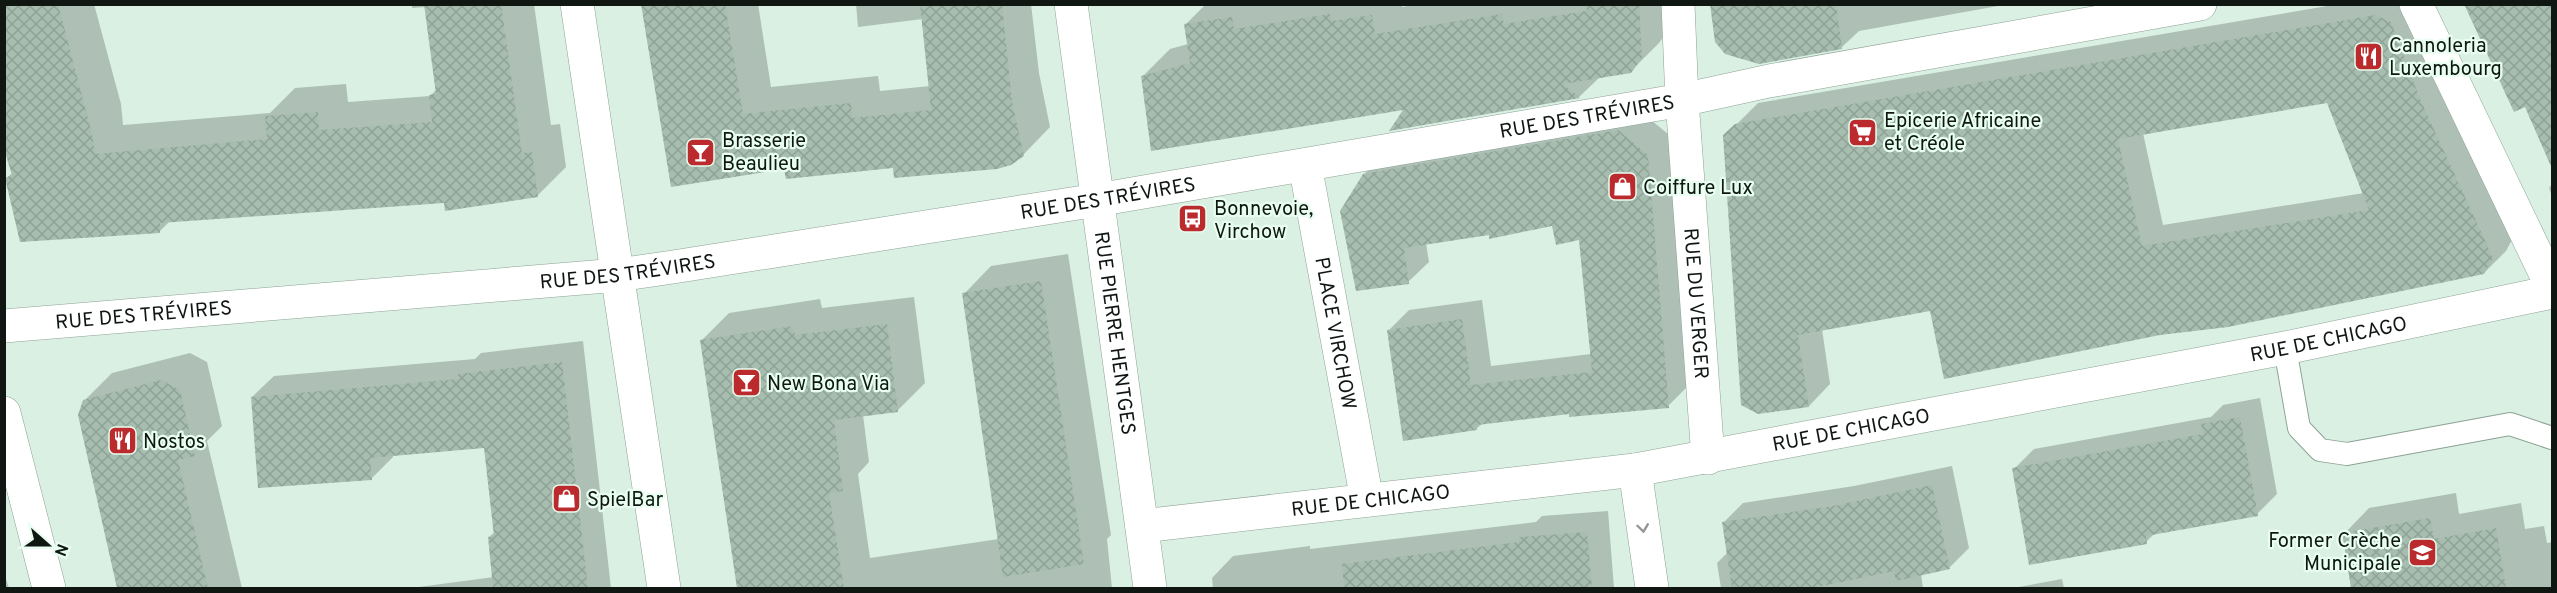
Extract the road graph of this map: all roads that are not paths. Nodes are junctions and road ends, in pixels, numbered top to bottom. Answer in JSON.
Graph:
{"nodes":[{"id":1,"x":577,"y":4,"type":"edge"},
{"id":2,"x":1071,"y":4,"type":"edge"},
{"id":3,"x":1678,"y":4,"type":"edge"},
{"id":4,"x":2200,"y":4,"type":"edge"},
{"id":5,"x":2416,"y":4,"type":"edge"},
{"id":6,"x":1682,"y":100,"type":"junction"},
{"id":7,"x":1305,"y":165,"type":"junction"},
{"id":8,"x":1097,"y":200,"type":"junction"},
{"id":9,"x":618,"y":274,"type":"junction"},
{"id":10,"x":2553,"y":290,"type":"edge"},
{"id":11,"x":4,"y":326,"type":"edge"},
{"id":12,"x":2285,"y":348,"type":"junction"},
{"id":13,"x":4,"y":413,"type":"edge"},
{"id":14,"x":2553,"y":438,"type":"edge"},
{"id":15,"x":1708,"y":458,"type":"junction"},
{"id":16,"x":1635,"y":470,"type":"junction"},
{"id":17,"x":1367,"y":500,"type":"junction"},
{"id":18,"x":1142,"y":526,"type":"junction"},
{"id":19,"x":49,"y":588,"type":"edge"},
{"id":20,"x":664,"y":588,"type":"edge"},
{"id":21,"x":1150,"y":588,"type":"edge"},
{"id":22,"x":1652,"y":588,"type":"edge"}],
"edges":[{"from":1,"to":9,"type":"street"},
{"from":2,"to":8,"type":"street","name":"RUE PIERRE HENTGES"},
{"from":3,"to":6,"type":"street","name":"RUE DU VERGER"},
{"from":4,"to":6,"type":"street","name":"RUE DES TRÉVIRES"},
{"from":5,"to":10,"type":"street","name":"RUE DE CHICAGO"},
{"from":6,"to":7,"type":"street","name":"RUE DES TRÉVIRES"},
{"from":6,"to":15,"type":"street","name":"RUE DU VERGER"},
{"from":7,"to":8,"type":"street","name":"RUE DES TRÉVIRES"},
{"from":7,"to":17,"type":"street","name":"PLACE VIRCHOW"},
{"from":8,"to":9,"type":"street","name":"RUE DES TRÉVIRES"},
{"from":8,"to":18,"type":"street","name":"RUE PIERRE HENTGES"},
{"from":9,"to":11,"type":"street","name":"RUE DES TRÉVIRES"},
{"from":9,"to":20,"type":"street"},
{"from":10,"to":12,"type":"street","name":"RUE DE CHICAGO"},
{"from":12,"to":14,"type":"lane"},
{"from":12,"to":15,"type":"street","name":"RUE DE CHICAGO"},
{"from":13,"to":19,"type":"street"},
{"from":15,"to":16,"type":"street","name":"RUE DE CHICAGO"},
{"from":16,"to":17,"type":"street","name":"RUE DE CHICAGO"},
{"from":16,"to":22,"type":"street","one_way":true},
{"from":17,"to":18,"type":"street","name":"RUE DE CHICAGO"},
{"from":18,"to":21,"type":"street","name":"RUE PIERRE HENTGES"}]}
